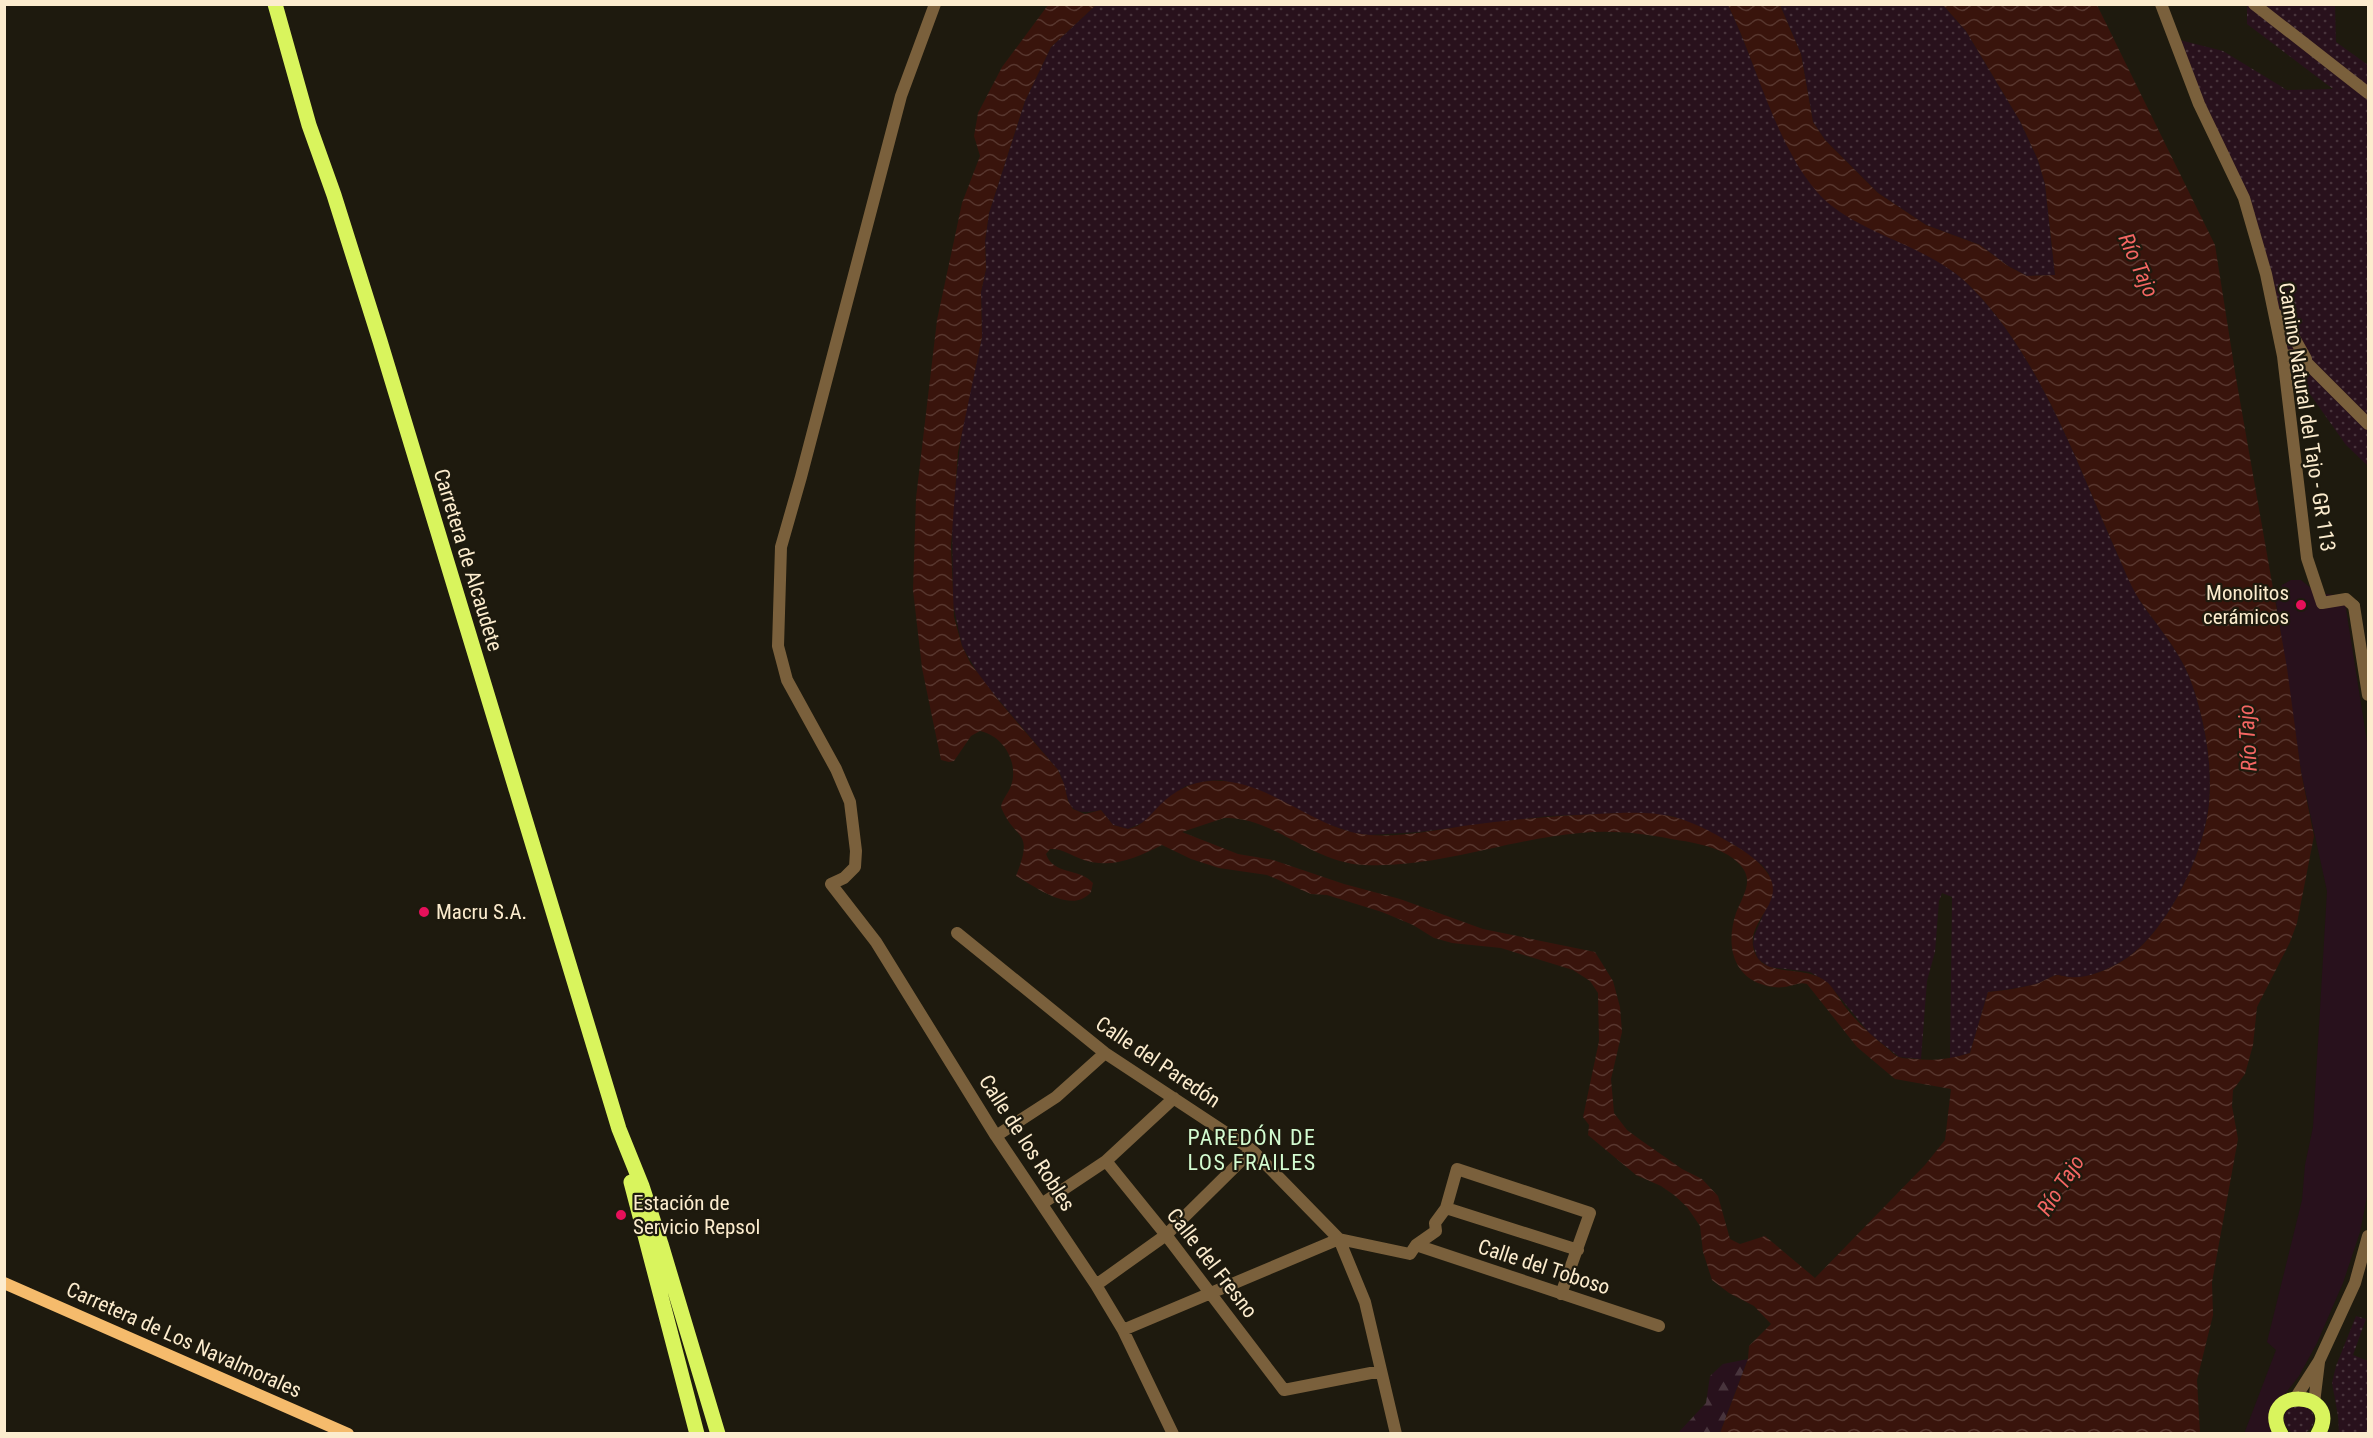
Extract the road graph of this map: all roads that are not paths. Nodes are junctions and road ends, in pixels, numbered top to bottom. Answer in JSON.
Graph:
{"nodes":[{"id":1,"x":275,"y":4,"type":"edge"},
{"id":2,"x":934,"y":4,"type":"edge"},
{"id":3,"x":2161,"y":4,"type":"edge"},
{"id":4,"x":2254,"y":4,"type":"edge"},
{"id":5,"x":2368,"y":93,"type":"edge"},
{"id":6,"x":2275,"y":313,"type":"junction"},
{"id":7,"x":2283,"y":356,"type":"junction"},
{"id":8,"x":2309,"y":365,"type":"junction"},
{"id":9,"x":2368,"y":424,"type":"edge"},
{"id":10,"x":2368,"y":695,"type":"edge"},
{"id":11,"x":957,"y":933,"type":"dead end"},
{"id":12,"x":1105,"y":1053,"type":"junction"},
{"id":13,"x":1174,"y":1098,"type":"junction"},
{"id":14,"x":619,"y":1129,"type":"junction"},
{"id":15,"x":996,"y":1136,"type":"junction"},
{"id":16,"x":1252,"y":1150,"type":"junction"},
{"id":17,"x":1106,"y":1161,"type":"junction"},
{"id":18,"x":1043,"y":1203,"type":"junction"},
{"id":19,"x":1446,"y":1208,"type":"junction"},
{"id":20,"x":1166,"y":1235,"type":"junction"},
{"id":21,"x":2368,"y":1236,"type":"edge"},
{"id":22,"x":1339,"y":1239,"type":"junction"},
{"id":23,"x":1416,"y":1245,"type":"junction"},
{"id":24,"x":1578,"y":1250,"type":"junction"},
{"id":25,"x":4,"y":1283,"type":"edge"},
{"id":26,"x":1096,"y":1285,"type":"junction"},
{"id":27,"x":1211,"y":1293,"type":"junction"},
{"id":28,"x":1562,"y":1294,"type":"junction"},
{"id":29,"x":1659,"y":1326,"type":"dead end"},
{"id":30,"x":1123,"y":1330,"type":"junction"},
{"id":31,"x":2319,"y":1361,"type":"junction"},
{"id":32,"x":1381,"y":1371,"type":"junction"},
{"id":33,"x":2296,"y":1397,"type":"junction"},
{"id":34,"x":2314,"y":1403,"type":"junction"},
{"id":35,"x":718,"y":1430,"type":"edge"},
{"id":36,"x":2280,"y":1433,"type":"edge"},
{"id":37,"x":2319,"y":1433,"type":"edge"},
{"id":38,"x":348,"y":1434,"type":"edge"},
{"id":39,"x":697,"y":1434,"type":"edge"},
{"id":40,"x":1173,"y":1434,"type":"edge"},
{"id":41,"x":1396,"y":1434,"type":"edge"}],
"edges":[{"from":1,"to":14,"type":"main road","name":"Carretera de Alcaudete"},
{"from":2,"to":15,"type":"street","name":"Calle de los Robles"},
{"from":3,"to":6,"type":"street","name":"Camino Natural del Tajo - GR 113"},
{"from":4,"to":5,"type":"street"},
{"from":6,"to":7,"type":"street","name":"Camino Natural del Tajo - GR 113"},
{"from":6,"to":8,"type":"street"},
{"from":7,"to":8,"type":"street"},
{"from":7,"to":10,"type":"street","name":"Camino Natural del Tajo - GR 113"},
{"from":8,"to":9,"type":"street"},
{"from":11,"to":12,"type":"street","name":"Calle del Paredón"},
{"from":12,"to":13,"type":"street","name":"Calle del Paredón"},
{"from":12,"to":15,"type":"street"},
{"from":13,"to":16,"type":"street","name":"Calle del Paredón"},
{"from":13,"to":17,"type":"street"},
{"from":14,"to":35,"type":"main road","name":"Carretera de Alcaudete"},
{"from":14,"to":39,"type":"main road","name":"Carretera de Alcaudete"},
{"from":15,"to":18,"type":"street","name":"Calle de los Robles"},
{"from":16,"to":20,"type":"street"},
{"from":16,"to":22,"type":"street","name":"Calle del Paredón"},
{"from":17,"to":18,"type":"street"},
{"from":17,"to":20,"type":"street","name":"Calle del Fresno"},
{"from":18,"to":26,"type":"street","name":"Calle de los Robles"},
{"from":19,"to":23,"type":"street"},
{"from":19,"to":24,"type":"street"},
{"from":19,"to":24,"type":"street"},
{"from":20,"to":26,"type":"street"},
{"from":20,"to":27,"type":"street","name":"Calle del Fresno"},
{"from":21,"to":31,"type":"street"},
{"from":22,"to":23,"type":"street"},
{"from":22,"to":27,"type":"street"},
{"from":22,"to":32,"type":"street","name":"Calle del Paredón"},
{"from":23,"to":28,"type":"street","name":"Calle del Toboso"},
{"from":24,"to":28,"type":"street"},
{"from":25,"to":38,"type":"main road","name":"Carretera de Los Navalmorales"},
{"from":26,"to":30,"type":"street","name":"Calle de los Robles"},
{"from":27,"to":30,"type":"street"},
{"from":27,"to":32,"type":"street","name":"Calle del Fresno"},
{"from":28,"to":29,"type":"street","name":"Calle del Toboso"},
{"from":30,"to":40,"type":"street","name":"Calle de los Robles"},
{"from":31,"to":33,"type":"street"},
{"from":31,"to":34,"type":"street"},
{"from":32,"to":41,"type":"street","name":"Calle del Paredón"},
{"from":33,"to":34,"type":"main road"},
{"from":33,"to":36,"type":"main road"},
{"from":34,"to":37,"type":"main road"}]}
